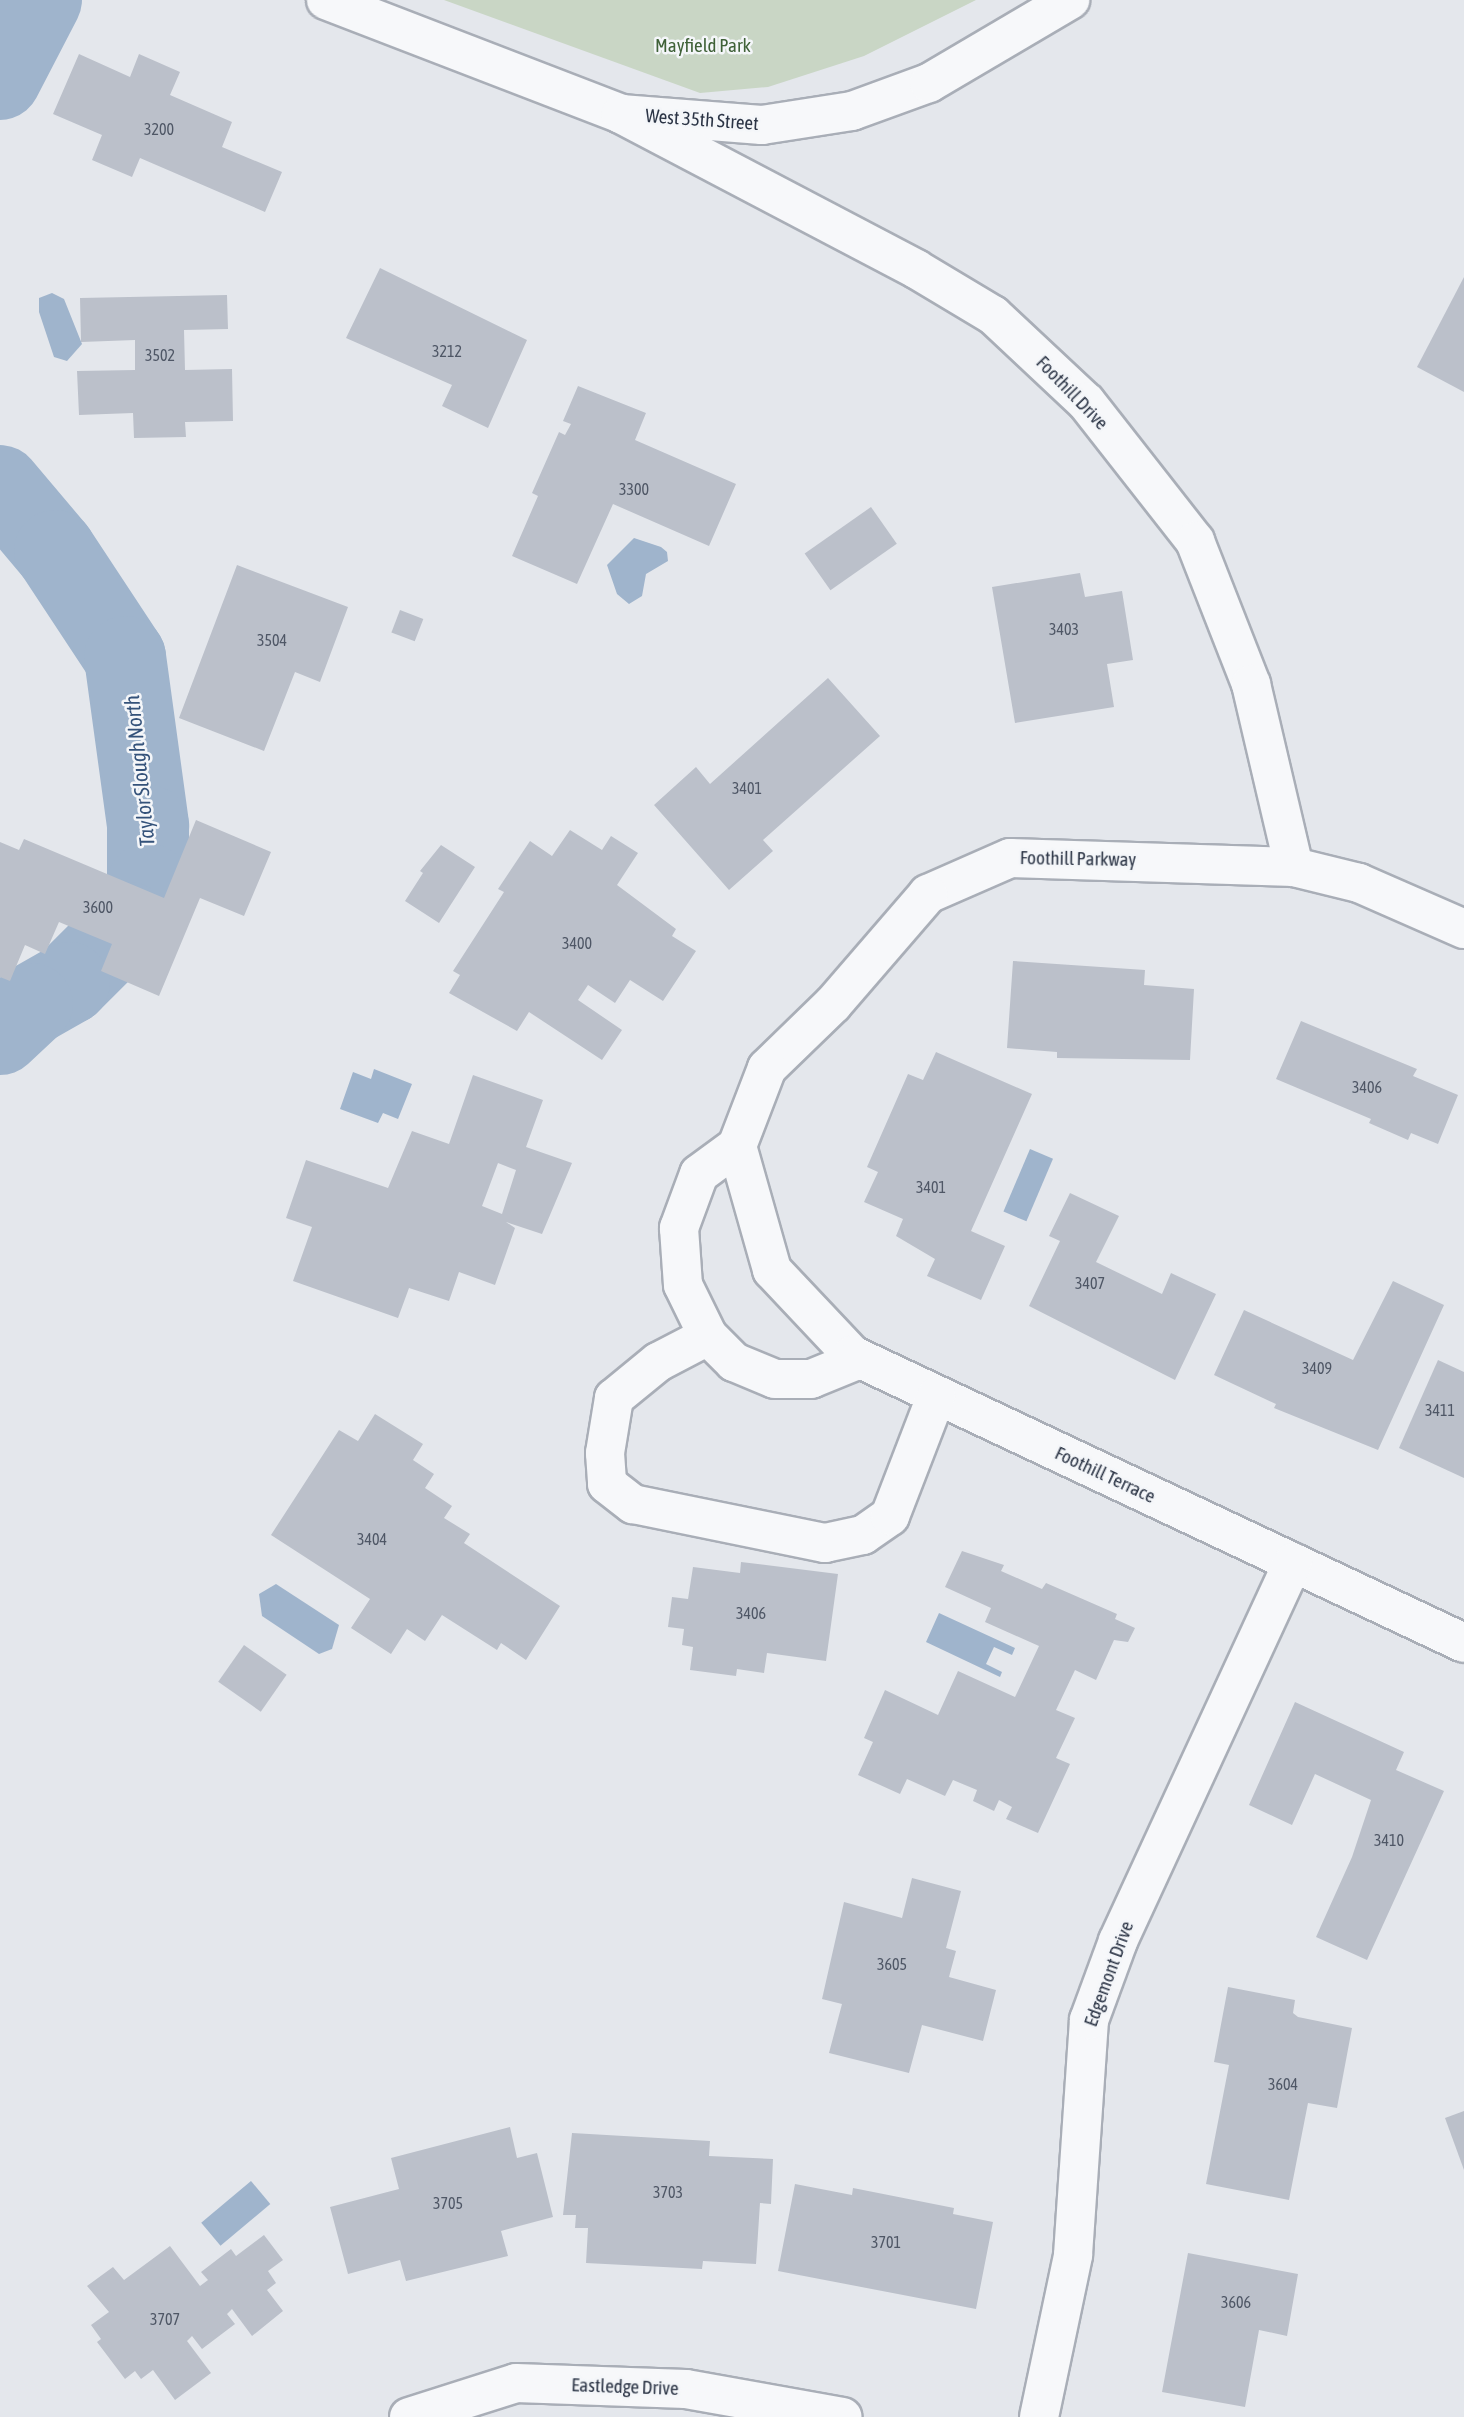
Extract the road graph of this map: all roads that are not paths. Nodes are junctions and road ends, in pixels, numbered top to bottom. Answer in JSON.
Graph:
{"nodes":[{"id":1,"x":326,"y":0,"type":"edge"},
{"id":2,"x":1070,"y":0,"type":"edge"},
{"id":3,"x":621,"y":114,"type":"junction"},
{"id":4,"x":1294,"y":867,"type":"junction"},
{"id":5,"x":1464,"y":929,"type":"edge"},
{"id":6,"x":737,"y":1146,"type":"junction"},
{"id":7,"x":708,"y":1336,"type":"junction"},
{"id":8,"x":860,"y":1359,"type":"junction"},
{"id":9,"x":936,"y":1397,"type":"junction"},
{"id":10,"x":1293,"y":1562,"type":"junction"},
{"id":11,"x":1464,"y":1643,"type":"edge"},
{"id":12,"x":409,"y":2417,"type":"edge"},
{"id":13,"x":843,"y":2417,"type":"edge"},
{"id":14,"x":1039,"y":2417,"type":"edge"}],
"edges":[{"from":1,"to":3,"type":"street","name":"West 35th Street"},
{"from":2,"to":3,"type":"street","name":"West 35th Street"},
{"from":3,"to":4,"type":"street","name":"Foothill Drive"},
{"from":4,"to":5,"type":"street","name":"Foothill Parkway"},
{"from":4,"to":6,"type":"street","name":"Foothill Parkway"},
{"from":6,"to":7,"type":"street"},
{"from":6,"to":8,"type":"street","name":"Foothill Terrace"},
{"from":7,"to":8,"type":"street"},
{"from":7,"to":9,"type":"street"},
{"from":8,"to":9,"type":"street","name":"Foothill Terrace"},
{"from":9,"to":10,"type":"street","name":"Foothill Terrace"},
{"from":10,"to":11,"type":"street","name":"Foothill Terrace"},
{"from":10,"to":14,"type":"street","name":"Edgemont Drive"},
{"from":12,"to":13,"type":"street","name":"Eastledge Drive"}]}
